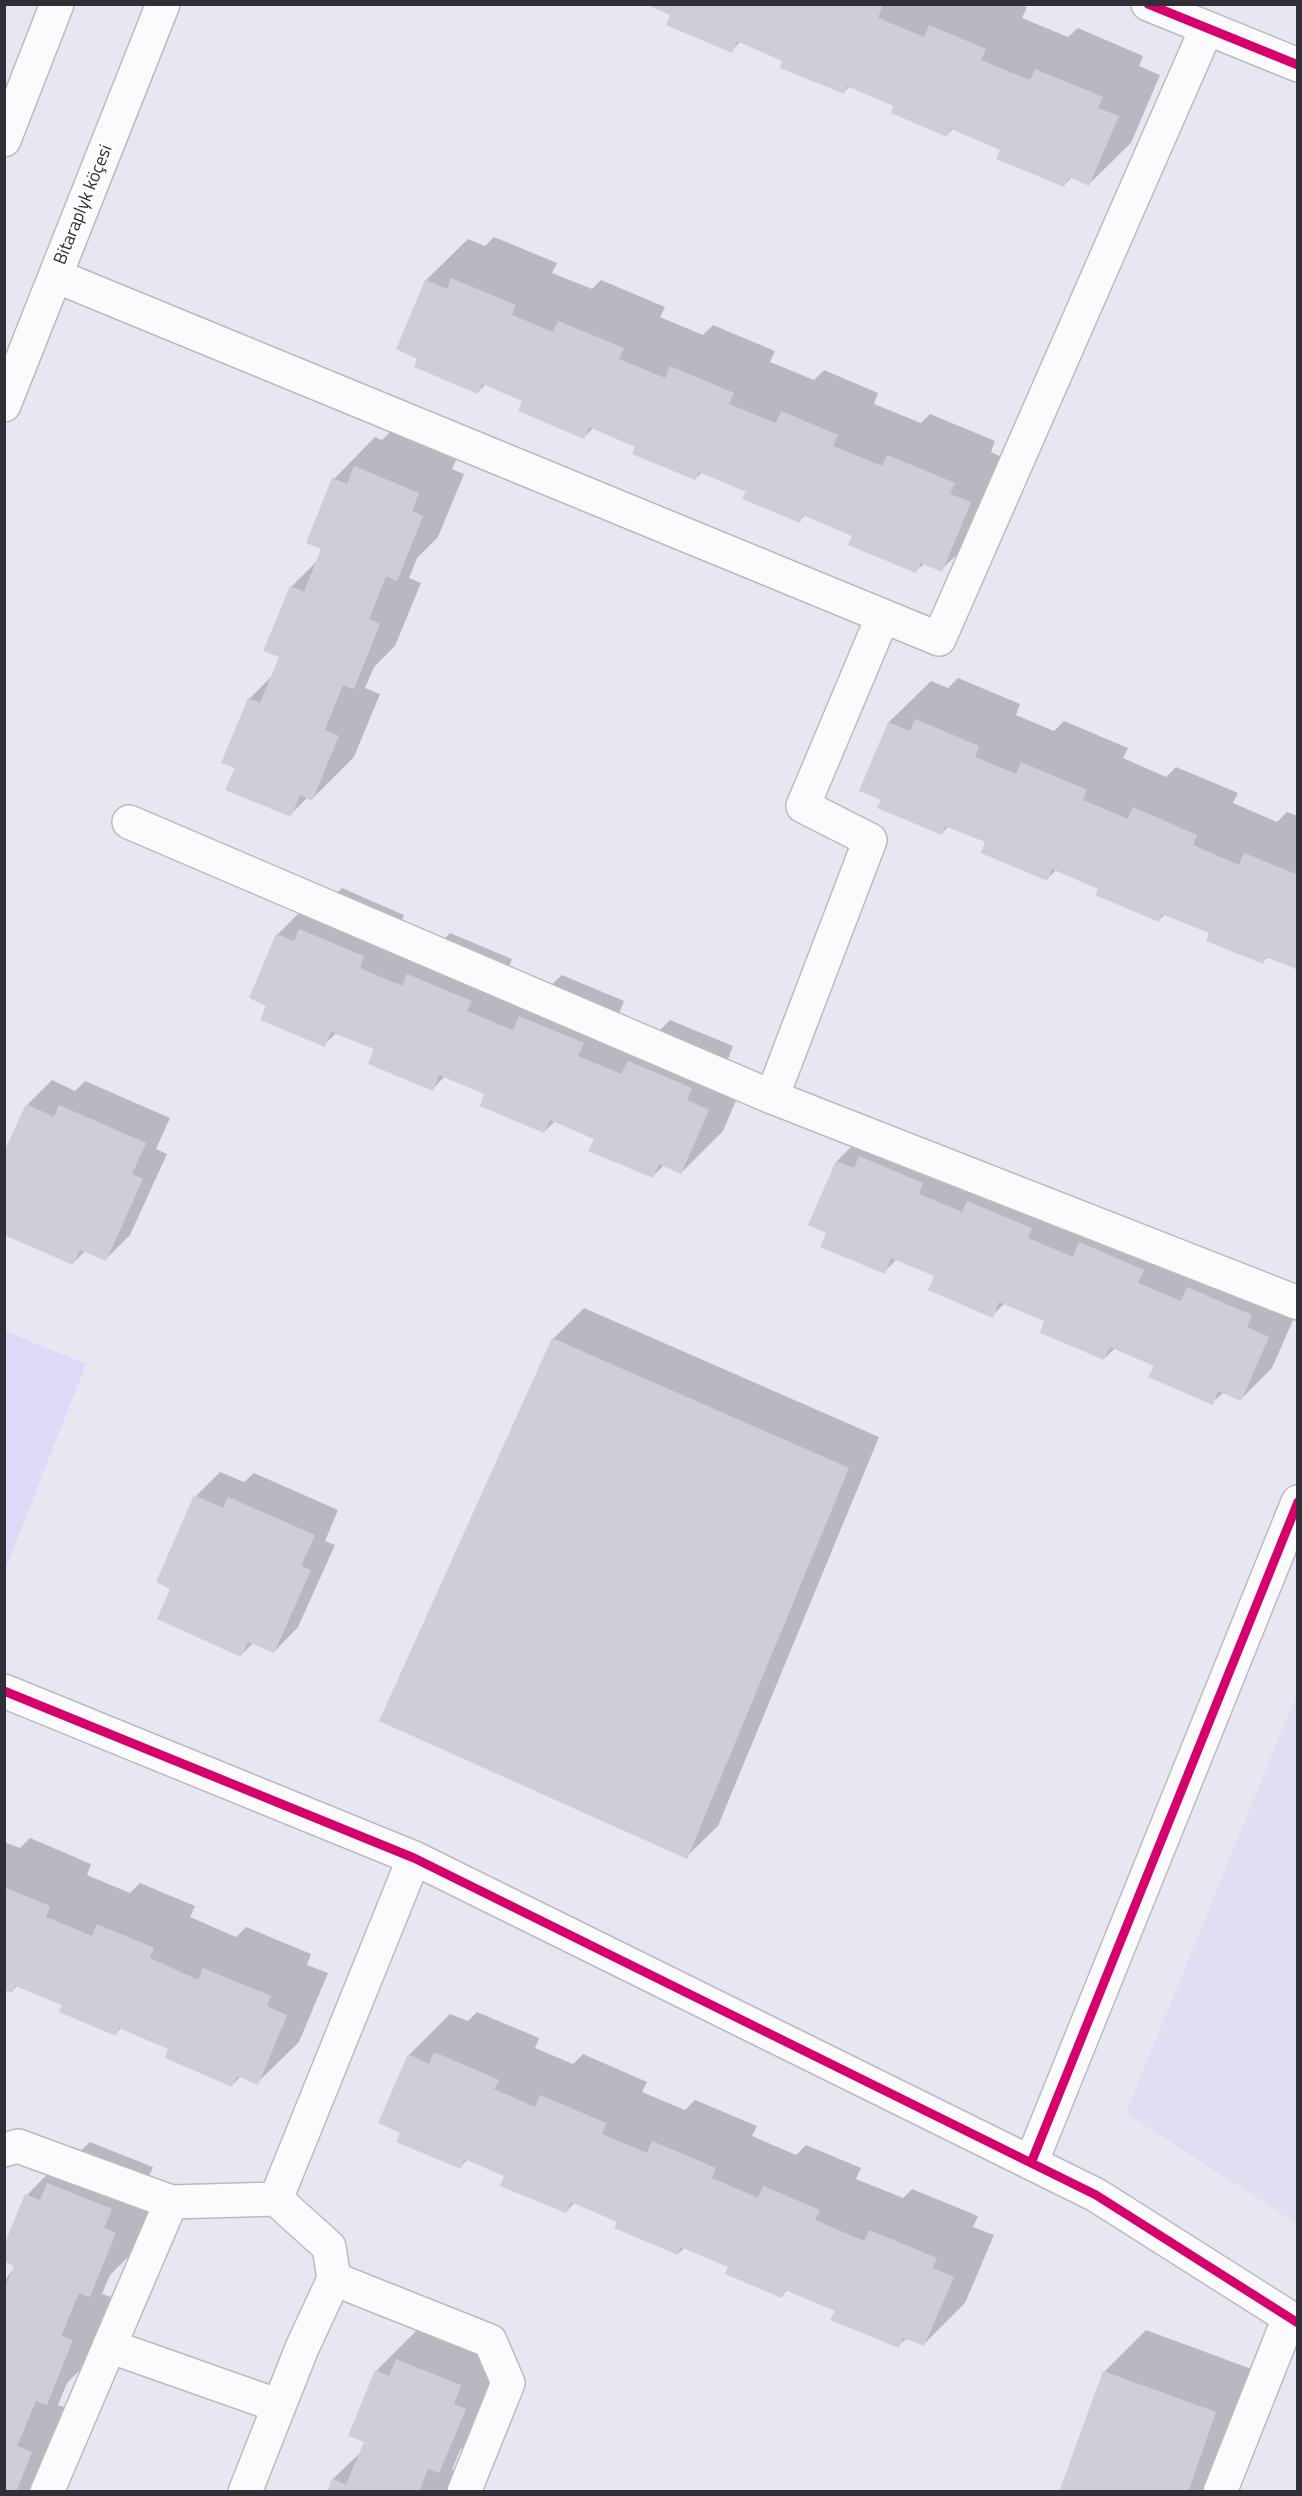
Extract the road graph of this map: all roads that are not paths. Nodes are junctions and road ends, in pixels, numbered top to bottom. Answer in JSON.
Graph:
{"nodes":[{"id":1,"x":57,"y":4,"type":"edge"},
{"id":2,"x":163,"y":4,"type":"edge"},
{"id":3,"x":1148,"y":4,"type":"edge"},
{"id":4,"x":1206,"y":30,"type":"junction"},
{"id":5,"x":1298,"y":65,"type":"edge"},
{"id":6,"x":4,"y":140,"type":"edge"},
{"id":7,"x":56,"y":276,"type":"junction"},
{"id":8,"x":4,"y":405,"type":"edge"},
{"id":9,"x":883,"y":616,"type":"junction"},
{"id":10,"x":129,"y":822,"type":"dead end"},
{"id":11,"x":772,"y":1097,"type":"junction"},
{"id":12,"x":1298,"y":1303,"type":"edge"},
{"id":13,"x":1298,"y":1502,"type":"edge"},
{"id":14,"x":4,"y":1690,"type":"edge"},
{"id":15,"x":414,"y":1858,"type":"junction"},
{"id":16,"x":4,"y":2150,"type":"edge"},
{"id":17,"x":1031,"y":2163,"type":"junction"},
{"id":18,"x":276,"y":2199,"type":"junction"},
{"id":19,"x":171,"y":2202,"type":"junction"},
{"id":20,"x":334,"y":2279,"type":"junction"},
{"id":21,"x":1293,"y":2320,"type":"edge"},
{"id":22,"x":109,"y":2346,"type":"junction"},
{"id":23,"x":279,"y":2406,"type":"junction"},
{"id":24,"x":47,"y":2492,"type":"edge"},
{"id":25,"x":245,"y":2492,"type":"edge"},
{"id":26,"x":464,"y":2492,"type":"edge"},
{"id":27,"x":1220,"y":2492,"type":"edge"}],
"edges":[{"from":1,"to":6,"type":"main road"},
{"from":2,"to":7,"type":"main road","name":"Bitaraplyk köçesi"},
{"from":3,"to":4,"type":"main road"},
{"from":4,"to":5,"type":"main road"},
{"from":4,"to":9,"type":"main road"},
{"from":7,"to":8,"type":"main road","name":"Bitaraplyk köçesi"},
{"from":7,"to":9,"type":"main road"},
{"from":9,"to":11,"type":"main road"},
{"from":10,"to":11,"type":"main road"},
{"from":11,"to":12,"type":"main road"},
{"from":13,"to":17,"type":"main road"},
{"from":14,"to":15,"type":"main road"},
{"from":15,"to":17,"type":"main road"},
{"from":15,"to":18,"type":"main road"},
{"from":16,"to":19,"type":"main road"},
{"from":17,"to":21,"type":"main road"},
{"from":18,"to":19,"type":"main road"},
{"from":18,"to":20,"type":"main road"},
{"from":19,"to":22,"type":"main road"},
{"from":20,"to":23,"type":"main road"},
{"from":20,"to":26,"type":"main road"},
{"from":21,"to":27,"type":"main road"},
{"from":22,"to":23,"type":"main road"},
{"from":22,"to":24,"type":"main road"},
{"from":23,"to":25,"type":"main road"}]}
